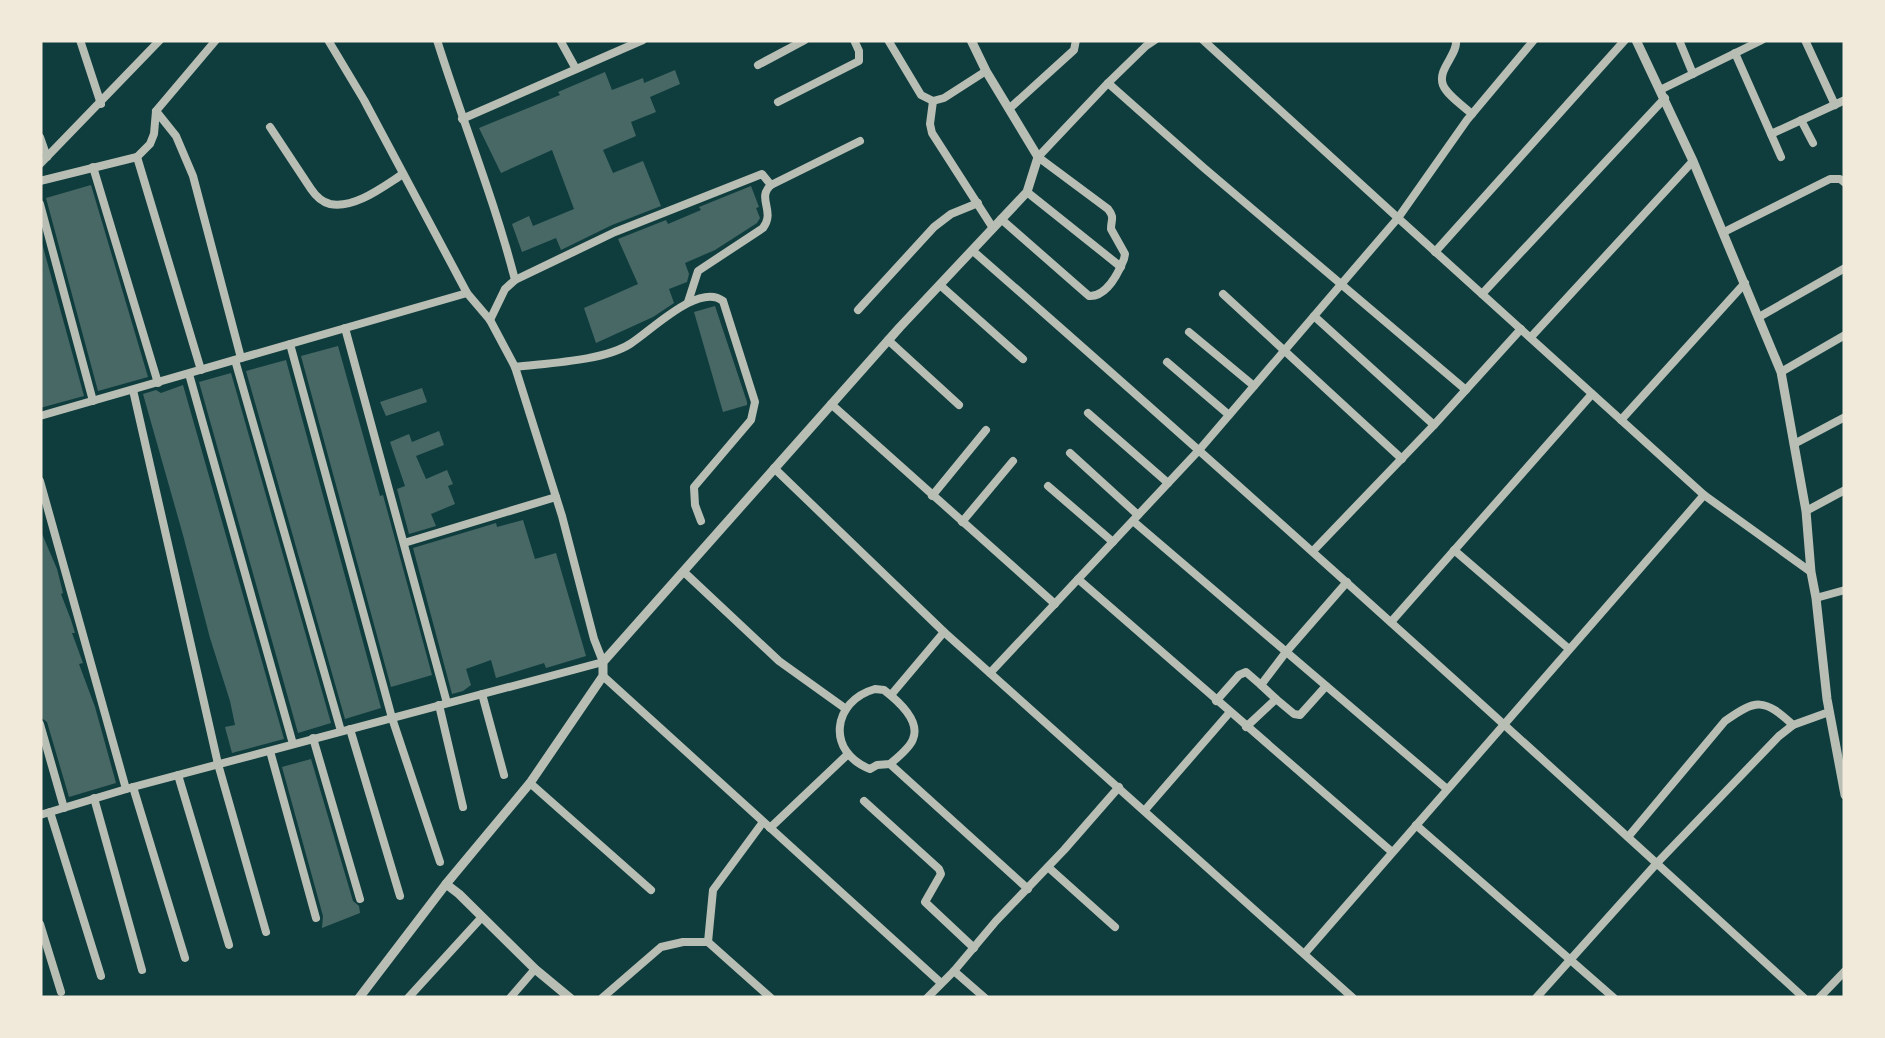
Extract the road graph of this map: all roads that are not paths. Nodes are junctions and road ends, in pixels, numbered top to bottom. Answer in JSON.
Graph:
{"nodes":[{"id":1,"x":80,"y":40,"type":"edge"},
{"id":2,"x":160,"y":40,"type":"edge"},
{"id":3,"x":216,"y":40,"type":"edge"},
{"id":4,"x":328,"y":40,"type":"edge"},
{"id":5,"x":437,"y":40,"type":"edge"},
{"id":6,"x":560,"y":40,"type":"edge"},
{"id":7,"x":644,"y":40,"type":"edge"},
{"id":8,"x":805,"y":40,"type":"edge"},
{"id":9,"x":854,"y":40,"type":"edge"},
{"id":10,"x":888,"y":40,"type":"edge"},
{"id":11,"x":971,"y":40,"type":"edge"},
{"id":12,"x":1076,"y":40,"type":"edge"},
{"id":13,"x":1155,"y":40,"type":"edge"},
{"id":14,"x":1203,"y":40,"type":"edge"},
{"id":15,"x":1456,"y":40,"type":"edge"},
{"id":16,"x":1534,"y":40,"type":"edge"},
{"id":17,"x":1625,"y":40,"type":"edge"},
{"id":18,"x":1636,"y":40,"type":"edge"},
{"id":19,"x":1678,"y":40,"type":"edge"},
{"id":20,"x":1762,"y":40,"type":"edge"},
{"id":21,"x":1805,"y":40,"type":"edge"},
{"id":22,"x":1750,"y":43,"type":"edge"},
{"id":23,"x":152,"y":44,"type":"edge"},
{"id":24,"x":1735,"y":53,"type":"junction"},
{"id":25,"x":758,"y":65,"type":"dead end"},
{"id":26,"x":576,"y":69,"type":"junction"},
{"id":27,"x":986,"y":71,"type":"junction"},
{"id":28,"x":1693,"y":74,"type":"junction"},
{"id":29,"x":1108,"y":83,"type":"junction"},
{"id":30,"x":1662,"y":94,"type":"junction"},
{"id":31,"x":933,"y":101,"type":"junction"},
{"id":32,"x":778,"y":102,"type":"dead end"},
{"id":33,"x":1840,"y":103,"type":"edge"},
{"id":34,"x":101,"y":104,"type":"junction"},
{"id":35,"x":1010,"y":108,"type":"junction"},
{"id":36,"x":156,"y":111,"type":"junction"},
{"id":37,"x":1472,"y":114,"type":"junction"},
{"id":38,"x":462,"y":119,"type":"junction"},
{"id":39,"x":1801,"y":120,"type":"junction"},
{"id":40,"x":270,"y":127,"type":"dead end"},
{"id":41,"x":1771,"y":134,"type":"junction"},
{"id":42,"x":40,"y":137,"type":"edge"},
{"id":43,"x":860,"y":141,"type":"dead end"},
{"id":44,"x":1812,"y":144,"type":"dead end"},
{"id":45,"x":137,"y":156,"type":"junction"},
{"id":46,"x":1782,"y":157,"type":"dead end"},
{"id":47,"x":1038,"y":158,"type":"junction"},
{"id":48,"x":44,"y":160,"type":"edge"},
{"id":49,"x":1693,"y":161,"type":"junction"},
{"id":50,"x":93,"y":167,"type":"junction"},
{"id":51,"x":404,"y":174,"type":"junction"},
{"id":52,"x":40,"y":181,"type":"edge"},
{"id":53,"x":1845,"y":183,"type":"edge"},
{"id":54,"x":771,"y":184,"type":"junction"},
{"id":55,"x":1027,"y":192,"type":"junction"},
{"id":56,"x":40,"y":204,"type":"edge"},
{"id":57,"x":978,"y":204,"type":"junction"},
{"id":58,"x":1398,"y":218,"type":"junction"},
{"id":59,"x":997,"y":224,"type":"junction"},
{"id":60,"x":1724,"y":232,"type":"junction"},
{"id":61,"x":973,"y":251,"type":"junction"},
{"id":62,"x":1436,"y":252,"type":"junction"},
{"id":63,"x":1121,"y":266,"type":"junction"},
{"id":64,"x":1845,"y":268,"type":"edge"},
{"id":65,"x":515,"y":280,"type":"junction"},
{"id":66,"x":1745,"y":283,"type":"junction"},
{"id":67,"x":940,"y":285,"type":"junction"},
{"id":68,"x":1342,"y":286,"type":"junction"},
{"id":69,"x":467,"y":293,"type":"junction"},
{"id":70,"x":1223,"y":294,"type":"dead end"},
{"id":71,"x":1482,"y":294,"type":"junction"},
{"id":72,"x":688,"y":302,"type":"junction"},
{"id":73,"x":858,"y":310,"type":"dead end"},
{"id":74,"x":1314,"y":316,"type":"junction"},
{"id":75,"x":1758,"y":316,"type":"junction"},
{"id":76,"x":490,"y":320,"type":"junction"},
{"id":77,"x":346,"y":328,"type":"junction"},
{"id":78,"x":1521,"y":329,"type":"junction"},
{"id":79,"x":1189,"y":332,"type":"dead end"},
{"id":80,"x":1845,"y":334,"type":"edge"},
{"id":81,"x":1531,"y":336,"type":"junction"},
{"id":82,"x":888,"y":340,"type":"junction"},
{"id":83,"x":290,"y":344,"type":"junction"},
{"id":84,"x":1282,"y":351,"type":"junction"},
{"id":85,"x":238,"y":359,"type":"junction"},
{"id":86,"x":1022,"y":359,"type":"dead end"},
{"id":87,"x":1166,"y":362,"type":"dead end"},
{"id":88,"x":515,"y":367,"type":"junction"},
{"id":89,"x":201,"y":370,"type":"junction"},
{"id":90,"x":1781,"y":372,"type":"junction"},
{"id":91,"x":188,"y":374,"type":"junction"},
{"id":92,"x":158,"y":382,"type":"junction"},
{"id":93,"x":1254,"y":386,"type":"junction"},
{"id":94,"x":133,"y":390,"type":"junction"},
{"id":95,"x":1466,"y":390,"type":"junction"},
{"id":96,"x":1592,"y":394,"type":"junction"},
{"id":97,"x":94,"y":401,"type":"junction"},
{"id":98,"x":831,"y":404,"type":"junction"},
{"id":99,"x":959,"y":406,"type":"dead end"},
{"id":100,"x":1088,"y":414,"type":"dead end"},
{"id":101,"x":1230,"y":414,"type":"junction"},
{"id":102,"x":40,"y":416,"type":"edge"},
{"id":103,"x":1845,"y":417,"type":"edge"},
{"id":104,"x":1622,"y":420,"type":"junction"},
{"id":105,"x":1434,"y":424,"type":"junction"},
{"id":106,"x":986,"y":430,"type":"dead end"},
{"id":107,"x":1794,"y":444,"type":"junction"},
{"id":108,"x":1200,"y":449,"type":"junction"},
{"id":109,"x":1070,"y":453,"type":"dead end"},
{"id":110,"x":1402,"y":458,"type":"junction"},
{"id":111,"x":1013,"y":461,"type":"dead end"},
{"id":112,"x":774,"y":468,"type":"junction"},
{"id":113,"x":40,"y":481,"type":"edge"},
{"id":114,"x":1168,"y":483,"type":"junction"},
{"id":115,"x":1048,"y":486,"type":"dead end"},
{"id":116,"x":1845,"y":490,"type":"edge"},
{"id":117,"x":1704,"y":495,"type":"junction"},
{"id":118,"x":932,"y":496,"type":"junction"},
{"id":119,"x":556,"y":497,"type":"junction"},
{"id":120,"x":1806,"y":511,"type":"junction"},
{"id":121,"x":1136,"y":518,"type":"junction"},
{"id":122,"x":701,"y":521,"type":"dead end"},
{"id":123,"x":962,"y":522,"type":"junction"},
{"id":124,"x":1112,"y":542,"type":"junction"},
{"id":125,"x":404,"y":544,"type":"junction"},
{"id":126,"x":1454,"y":550,"type":"junction"},
{"id":127,"x":1313,"y":551,"type":"junction"},
{"id":128,"x":684,"y":572,"type":"junction"},
{"id":129,"x":1811,"y":572,"type":"junction"},
{"id":130,"x":1078,"y":579,"type":"junction"},
{"id":131,"x":1347,"y":582,"type":"junction"},
{"id":132,"x":1845,"y":590,"type":"edge"},
{"id":133,"x":1816,"y":598,"type":"junction"},
{"id":134,"x":1055,"y":604,"type":"junction"},
{"id":135,"x":1391,"y":622,"type":"junction"},
{"id":136,"x":944,"y":632,"type":"junction"},
{"id":137,"x":1569,"y":650,"type":"junction"},
{"id":138,"x":1286,"y":652,"type":"junction"},
{"id":139,"x":602,"y":662,"type":"junction"},
{"id":140,"x":990,"y":673,"type":"junction"},
{"id":141,"x":603,"y":676,"type":"junction"},
{"id":142,"x":1261,"y":685,"type":"junction"},
{"id":143,"x":1326,"y":686,"type":"junction"},
{"id":144,"x":482,"y":694,"type":"junction"},
{"id":145,"x":891,"y":695,"type":"junction"},
{"id":146,"x":1276,"y":699,"type":"junction"},
{"id":147,"x":1216,"y":700,"type":"junction"},
{"id":148,"x":443,"y":704,"type":"junction"},
{"id":149,"x":846,"y":709,"type":"junction"},
{"id":150,"x":1230,"y":712,"type":"junction"},
{"id":151,"x":1829,"y":712,"type":"junction"},
{"id":152,"x":392,"y":718,"type":"junction"},
{"id":153,"x":40,"y":724,"type":"edge"},
{"id":154,"x":1504,"y":724,"type":"junction"},
{"id":155,"x":1793,"y":724,"type":"junction"},
{"id":156,"x":1246,"y":727,"type":"junction"},
{"id":157,"x":345,"y":730,"type":"junction"},
{"id":158,"x":313,"y":738,"type":"junction"},
{"id":159,"x":293,"y":744,"type":"junction"},
{"id":160,"x":270,"y":750,"type":"junction"},
{"id":161,"x":847,"y":755,"type":"junction"},
{"id":162,"x":218,"y":764,"type":"junction"},
{"id":163,"x":890,"y":764,"type":"junction"},
{"id":164,"x":1842,"y":771,"type":"edge"},
{"id":165,"x":178,"y":775,"type":"junction"},
{"id":166,"x":504,"y":775,"type":"dead end"},
{"id":167,"x":530,"y":783,"type":"junction"},
{"id":168,"x":1119,"y":786,"type":"junction"},
{"id":169,"x":129,"y":788,"type":"junction"},
{"id":170,"x":1447,"y":789,"type":"junction"},
{"id":171,"x":1845,"y":795,"type":"edge"},
{"id":172,"x":94,"y":798,"type":"junction"},
{"id":173,"x":864,"y":802,"type":"dead end"},
{"id":174,"x":464,"y":806,"type":"dead end"},
{"id":175,"x":64,"y":808,"type":"junction"},
{"id":176,"x":1145,"y":810,"type":"junction"},
{"id":177,"x":50,"y":812,"type":"junction"},
{"id":178,"x":40,"y":815,"type":"edge"},
{"id":179,"x":766,"y":825,"type":"junction"},
{"id":180,"x":1416,"y":825,"type":"junction"},
{"id":181,"x":1628,"y":836,"type":"junction"},
{"id":182,"x":1392,"y":852,"type":"junction"},
{"id":183,"x":440,"y":862,"type":"dead end"},
{"id":184,"x":1657,"y":863,"type":"junction"},
{"id":185,"x":1048,"y":867,"type":"junction"},
{"id":186,"x":446,"y":884,"type":"junction"},
{"id":187,"x":1028,"y":889,"type":"junction"},
{"id":188,"x":650,"y":890,"type":"dead end"},
{"id":189,"x":400,"y":896,"type":"dead end"},
{"id":190,"x":360,"y":899,"type":"dead end"},
{"id":191,"x":482,"y":916,"type":"junction"},
{"id":192,"x":316,"y":918,"type":"dead end"},
{"id":193,"x":40,"y":924,"type":"edge"},
{"id":194,"x":1115,"y":927,"type":"dead end"},
{"id":195,"x":266,"y":932,"type":"dead end"},
{"id":196,"x":708,"y":942,"type":"junction"},
{"id":197,"x":229,"y":945,"type":"dead end"},
{"id":198,"x":974,"y":948,"type":"junction"},
{"id":199,"x":1304,"y":953,"type":"junction"},
{"id":200,"x":185,"y":958,"type":"dead end"},
{"id":201,"x":1570,"y":960,"type":"junction"},
{"id":202,"x":535,"y":969,"type":"junction"},
{"id":203,"x":142,"y":970,"type":"dead end"},
{"id":204,"x":954,"y":971,"type":"junction"},
{"id":205,"x":1845,"y":971,"type":"edge"},
{"id":206,"x":101,"y":976,"type":"dead end"},
{"id":207,"x":941,"y":983,"type":"junction"},
{"id":208,"x":61,"y":992,"type":"dead end"},
{"id":209,"x":359,"y":998,"type":"edge"},
{"id":210,"x":408,"y":998,"type":"edge"},
{"id":211,"x":510,"y":998,"type":"edge"},
{"id":212,"x":570,"y":998,"type":"edge"},
{"id":213,"x":602,"y":998,"type":"edge"},
{"id":214,"x":772,"y":998,"type":"edge"},
{"id":215,"x":927,"y":998,"type":"edge"},
{"id":216,"x":984,"y":998,"type":"edge"},
{"id":217,"x":1353,"y":998,"type":"edge"},
{"id":218,"x":1536,"y":998,"type":"edge"},
{"id":219,"x":1614,"y":998,"type":"edge"},
{"id":220,"x":1804,"y":998,"type":"edge"},
{"id":221,"x":1820,"y":998,"type":"edge"}],
"edges":[{"from":1,"to":34,"type":"street"},
{"from":2,"to":23,"type":"street"},
{"from":3,"to":36,"type":"street"},
{"from":4,"to":51,"type":"street"},
{"from":5,"to":38,"type":"street"},
{"from":6,"to":26,"type":"street"},
{"from":7,"to":26,"type":"street"},
{"from":8,"to":25,"type":"street"},
{"from":9,"to":32,"type":"street"},
{"from":10,"to":31,"type":"street"},
{"from":11,"to":27,"type":"street"},
{"from":12,"to":35,"type":"street"},
{"from":13,"to":29,"type":"street"},
{"from":14,"to":58,"type":"street"},
{"from":15,"to":37,"type":"street"},
{"from":16,"to":37,"type":"street"},
{"from":17,"to":62,"type":"street"},
{"from":18,"to":30,"type":"street"},
{"from":19,"to":28,"type":"street"},
{"from":20,"to":22,"type":"street"},
{"from":21,"to":33,"type":"street"},
{"from":22,"to":24,"type":"street"},
{"from":23,"to":34,"type":"street"},
{"from":24,"to":28,"type":"street"},
{"from":24,"to":41,"type":"street"},
{"from":26,"to":38,"type":"street"},
{"from":27,"to":31,"type":"street"},
{"from":27,"to":35,"type":"street"},
{"from":28,"to":30,"type":"street"},
{"from":29,"to":47,"type":"street"},
{"from":29,"to":68,"type":"street"},
{"from":30,"to":49,"type":"street"},
{"from":30,"to":71,"type":"street"},
{"from":31,"to":57,"type":"street"},
{"from":33,"to":39,"type":"street"},
{"from":34,"to":48,"type":"street"},
{"from":35,"to":47,"type":"street"},
{"from":36,"to":45,"type":"street"},
{"from":36,"to":85,"type":"street"},
{"from":37,"to":58,"type":"street"},
{"from":38,"to":65,"type":"street"},
{"from":39,"to":41,"type":"street"},
{"from":39,"to":44,"type":"street"},
{"from":40,"to":51,"type":"street"},
{"from":41,"to":46,"type":"street"},
{"from":42,"to":48,"type":"street"},
{"from":43,"to":54,"type":"street"},
{"from":45,"to":50,"type":"street"},
{"from":45,"to":89,"type":"street"},
{"from":47,"to":55,"type":"street"},
{"from":47,"to":63,"type":"street"},
{"from":49,"to":60,"type":"street"},
{"from":49,"to":81,"type":"street"},
{"from":50,"to":52,"type":"street"},
{"from":50,"to":92,"type":"street"},
{"from":51,"to":69,"type":"street"},
{"from":53,"to":60,"type":"street"},
{"from":54,"to":65,"type":"street"},
{"from":54,"to":72,"type":"street"},
{"from":55,"to":59,"type":"street"},
{"from":55,"to":63,"type":"street"},
{"from":56,"to":97,"type":"street"},
{"from":57,"to":59,"type":"street"},
{"from":57,"to":73,"type":"street"},
{"from":58,"to":62,"type":"street"},
{"from":58,"to":68,"type":"street"},
{"from":59,"to":61,"type":"street"},
{"from":59,"to":63,"type":"street"},
{"from":60,"to":66,"type":"street"},
{"from":61,"to":67,"type":"street"},
{"from":61,"to":108,"type":"street"},
{"from":62,"to":71,"type":"street"},
{"from":64,"to":75,"type":"street"},
{"from":65,"to":76,"type":"street"},
{"from":66,"to":75,"type":"street"},
{"from":66,"to":104,"type":"street"},
{"from":67,"to":82,"type":"street"},
{"from":67,"to":86,"type":"street"},
{"from":68,"to":74,"type":"street"},
{"from":68,"to":95,"type":"street"},
{"from":69,"to":76,"type":"street"},
{"from":69,"to":77,"type":"street"},
{"from":70,"to":84,"type":"street"},
{"from":71,"to":78,"type":"street"},
{"from":72,"to":88,"type":"street"},
{"from":72,"to":122,"type":"street"},
{"from":74,"to":84,"type":"street"},
{"from":74,"to":105,"type":"street"},
{"from":75,"to":90,"type":"street"},
{"from":76,"to":88,"type":"street"},
{"from":77,"to":83,"type":"street"},
{"from":77,"to":125,"type":"street"},
{"from":78,"to":81,"type":"street"},
{"from":78,"to":95,"type":"street"},
{"from":79,"to":93,"type":"street"},
{"from":80,"to":90,"type":"street"},
{"from":81,"to":96,"type":"street"},
{"from":82,"to":98,"type":"street"},
{"from":82,"to":99,"type":"street"},
{"from":83,"to":85,"type":"street"},
{"from":83,"to":152,"type":"street"},
{"from":84,"to":93,"type":"street"},
{"from":84,"to":110,"type":"street"},
{"from":85,"to":89,"type":"street"},
{"from":85,"to":157,"type":"street"},
{"from":87,"to":101,"type":"street"},
{"from":88,"to":119,"type":"street"},
{"from":89,"to":91,"type":"street"},
{"from":90,"to":107,"type":"street"},
{"from":91,"to":92,"type":"street"},
{"from":91,"to":159,"type":"street"},
{"from":92,"to":94,"type":"street"},
{"from":93,"to":101,"type":"street"},
{"from":94,"to":97,"type":"street"},
{"from":94,"to":162,"type":"street"},
{"from":95,"to":105,"type":"street"},
{"from":96,"to":104,"type":"street"},
{"from":96,"to":126,"type":"street"},
{"from":97,"to":102,"type":"street"},
{"from":98,"to":112,"type":"street"},
{"from":98,"to":118,"type":"street"},
{"from":100,"to":114,"type":"street"},
{"from":101,"to":108,"type":"street"},
{"from":103,"to":107,"type":"street"},
{"from":104,"to":117,"type":"street"},
{"from":105,"to":110,"type":"street"},
{"from":106,"to":118,"type":"street"},
{"from":107,"to":120,"type":"street"},
{"from":108,"to":114,"type":"street"},
{"from":108,"to":127,"type":"street"},
{"from":109,"to":121,"type":"street"},
{"from":110,"to":127,"type":"street"},
{"from":111,"to":123,"type":"street"},
{"from":112,"to":128,"type":"street"},
{"from":112,"to":136,"type":"street"},
{"from":113,"to":169,"type":"street"},
{"from":114,"to":121,"type":"street"},
{"from":115,"to":124,"type":"street"},
{"from":116,"to":120,"type":"street"},
{"from":117,"to":129,"type":"street"},
{"from":117,"to":137,"type":"street"},
{"from":118,"to":123,"type":"street"},
{"from":119,"to":125,"type":"street"},
{"from":119,"to":139,"type":"street"},
{"from":120,"to":129,"type":"street"},
{"from":121,"to":124,"type":"street"},
{"from":121,"to":138,"type":"street"},
{"from":123,"to":134,"type":"street"},
{"from":124,"to":130,"type":"street"},
{"from":125,"to":148,"type":"street"},
{"from":126,"to":135,"type":"street"},
{"from":126,"to":137,"type":"street"},
{"from":127,"to":131,"type":"street"},
{"from":128,"to":139,"type":"street"},
{"from":128,"to":149,"type":"street"},
{"from":129,"to":133,"type":"street"},
{"from":130,"to":134,"type":"street"},
{"from":130,"to":147,"type":"street"},
{"from":131,"to":135,"type":"street"},
{"from":131,"to":138,"type":"street"},
{"from":132,"to":133,"type":"street"},
{"from":133,"to":151,"type":"street"},
{"from":134,"to":140,"type":"street"},
{"from":135,"to":154,"type":"street"},
{"from":136,"to":140,"type":"street"},
{"from":136,"to":145,"type":"street"},
{"from":137,"to":154,"type":"street"},
{"from":138,"to":142,"type":"street"},
{"from":138,"to":143,"type":"street"},
{"from":139,"to":141,"type":"street"},
{"from":139,"to":144,"type":"street"},
{"from":140,"to":168,"type":"street"},
{"from":141,"to":167,"type":"street"},
{"from":141,"to":179,"type":"street"},
{"from":142,"to":146,"type":"street"},
{"from":142,"to":147,"type":"street"},
{"from":143,"to":146,"type":"street"},
{"from":143,"to":170,"type":"street"},
{"from":144,"to":148,"type":"street"},
{"from":144,"to":166,"type":"street"},
{"from":145,"to":149,"type":"street"},
{"from":145,"to":163,"type":"street"},
{"from":146,"to":156,"type":"street"},
{"from":147,"to":150,"type":"street"},
{"from":148,"to":152,"type":"street"},
{"from":148,"to":174,"type":"street"},
{"from":149,"to":161,"type":"street"},
{"from":150,"to":156,"type":"street"},
{"from":150,"to":176,"type":"street"},
{"from":151,"to":155,"type":"street"},
{"from":151,"to":164,"type":"street"},
{"from":152,"to":157,"type":"street"},
{"from":152,"to":183,"type":"street"},
{"from":153,"to":175,"type":"street"},
{"from":154,"to":170,"type":"street"},
{"from":154,"to":181,"type":"street"},
{"from":155,"to":181,"type":"street"},
{"from":155,"to":184,"type":"street"},
{"from":156,"to":182,"type":"street"},
{"from":157,"to":158,"type":"street"},
{"from":157,"to":189,"type":"street"},
{"from":158,"to":159,"type":"street"},
{"from":158,"to":190,"type":"street"},
{"from":159,"to":160,"type":"street"},
{"from":160,"to":162,"type":"street"},
{"from":160,"to":192,"type":"street"},
{"from":161,"to":163,"type":"street"},
{"from":161,"to":179,"type":"street"},
{"from":162,"to":165,"type":"street"},
{"from":162,"to":195,"type":"street"},
{"from":163,"to":187,"type":"street"},
{"from":164,"to":171,"type":"street"},
{"from":165,"to":169,"type":"street"},
{"from":165,"to":197,"type":"street"},
{"from":167,"to":186,"type":"street"},
{"from":167,"to":188,"type":"street"},
{"from":168,"to":176,"type":"street"},
{"from":168,"to":185,"type":"street"},
{"from":169,"to":172,"type":"street"},
{"from":169,"to":200,"type":"street"},
{"from":170,"to":180,"type":"street"},
{"from":172,"to":175,"type":"street"},
{"from":172,"to":203,"type":"street"},
{"from":173,"to":198,"type":"street"},
{"from":175,"to":177,"type":"street"},
{"from":176,"to":199,"type":"street"},
{"from":177,"to":178,"type":"street"},
{"from":177,"to":206,"type":"street"},
{"from":179,"to":196,"type":"street"},
{"from":179,"to":207,"type":"street"},
{"from":180,"to":182,"type":"street"},
{"from":180,"to":201,"type":"street"},
{"from":181,"to":184,"type":"street"},
{"from":182,"to":199,"type":"street"},
{"from":184,"to":201,"type":"street"},
{"from":184,"to":220,"type":"street"},
{"from":185,"to":187,"type":"street"},
{"from":185,"to":194,"type":"street"},
{"from":186,"to":191,"type":"street"},
{"from":186,"to":209,"type":"street"},
{"from":187,"to":198,"type":"street"},
{"from":191,"to":202,"type":"street"},
{"from":191,"to":210,"type":"street"},
{"from":193,"to":208,"type":"street"},
{"from":196,"to":213,"type":"street"},
{"from":196,"to":214,"type":"street"},
{"from":198,"to":204,"type":"street"},
{"from":199,"to":217,"type":"street"},
{"from":201,"to":218,"type":"street"},
{"from":201,"to":219,"type":"street"},
{"from":202,"to":211,"type":"street"},
{"from":202,"to":212,"type":"street"},
{"from":204,"to":207,"type":"street"},
{"from":204,"to":216,"type":"street"},
{"from":205,"to":221,"type":"street"},
{"from":207,"to":215,"type":"street"}]}
